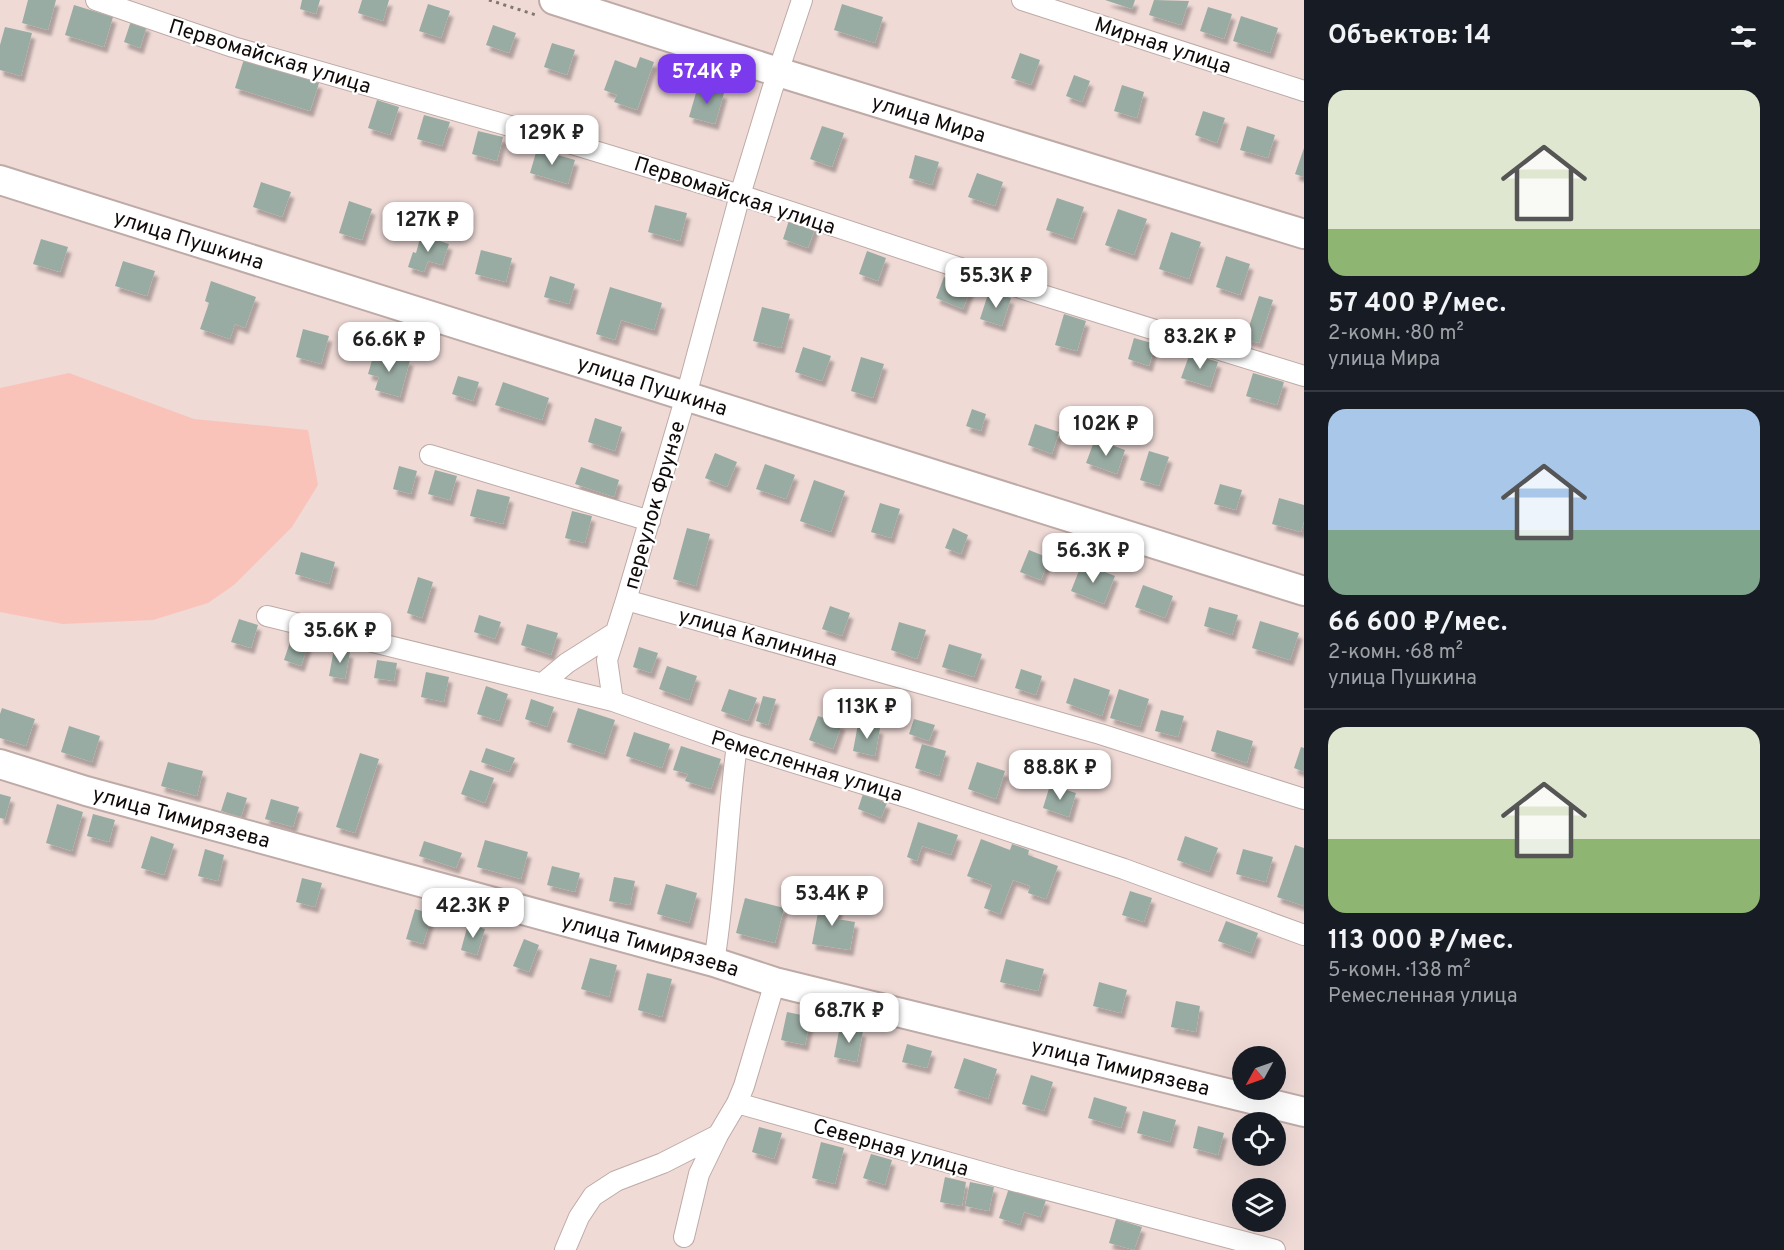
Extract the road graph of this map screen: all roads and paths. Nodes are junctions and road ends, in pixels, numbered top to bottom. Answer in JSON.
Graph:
{"nodes":[{"id":1,"x":96,"y":0,"type":"edge"},
{"id":2,"x":554,"y":0,"type":"edge"},
{"id":3,"x":802,"y":0,"type":"edge"},
{"id":4,"x":1022,"y":0,"type":"edge"},
{"id":5,"x":778,"y":72,"type":"junction"},
{"id":6,"x":1304,"y":91,"type":"edge"},
{"id":7,"x":0,"y":180,"type":"edge"},
{"id":8,"x":740,"y":195,"type":"junction"},
{"id":9,"x":1304,"y":234,"type":"edge"},
{"id":10,"x":1304,"y":376,"type":"edge"},
{"id":11,"x":686,"y":396,"type":"junction"},
{"id":12,"x":430,"y":455,"type":"dead end"},
{"id":13,"x":650,"y":521,"type":"junction"},
{"id":14,"x":1304,"y":591,"type":"edge"},
{"id":15,"x":626,"y":600,"type":"junction"},
{"id":16,"x":267,"y":616,"type":"dead end"},
{"id":17,"x":616,"y":632,"type":"junction"},
{"id":18,"x":543,"y":683,"type":"junction"},
{"id":19,"x":613,"y":701,"type":"junction"},
{"id":20,"x":738,"y":745,"type":"junction"},
{"id":21,"x":0,"y":764,"type":"edge"},
{"id":22,"x":1304,"y":799,"type":"edge"},
{"id":23,"x":1304,"y":935,"type":"edge"},
{"id":24,"x":714,"y":962,"type":"junction"},
{"id":25,"x":775,"y":982,"type":"junction"},
{"id":26,"x":737,"y":1103,"type":"junction"},
{"id":27,"x":1304,"y":1112,"type":"edge"},
{"id":28,"x":718,"y":1135,"type":"junction"},
{"id":29,"x":684,"y":1237,"type":"dead end"},
{"id":30,"x":565,"y":1250,"type":"edge"},
{"id":31,"x":1275,"y":1250,"type":"edge"}],
"edges":[{"from":1,"to":8,"type":"street","name":"Первомайская улица"},
{"from":2,"to":5,"type":"street","name":"улица Мира"},
{"from":3,"to":5,"type":"street","name":"переулок Фрунзе"},
{"from":4,"to":6,"type":"street","name":"Мирная улица"},
{"from":5,"to":8,"type":"street","name":"переулок Фрунзе"},
{"from":5,"to":9,"type":"street","name":"улица Мира"},
{"from":7,"to":11,"type":"street","name":"улица Пушкина"},
{"from":8,"to":10,"type":"street","name":"Первомайская улица"},
{"from":8,"to":11,"type":"street","name":"переулок Фрунзе"},
{"from":11,"to":13,"type":"street","name":"переулок Фрунзе"},
{"from":11,"to":14,"type":"street","name":"улица Пушкина"},
{"from":12,"to":13,"type":"street"},
{"from":13,"to":15,"type":"street","name":"переулок Фрунзе"},
{"from":15,"to":17,"type":"street","name":"переулок Фрунзе"},
{"from":15,"to":22,"type":"street","name":"улица Калинина"},
{"from":16,"to":18,"type":"street","name":"Ремесленная улица"},
{"from":17,"to":18,"type":"street"},
{"from":17,"to":19,"type":"street","name":"переулок Фрунзе"},
{"from":18,"to":19,"type":"street","name":"Ремесленная улица"},
{"from":19,"to":20,"type":"street","name":"Ремесленная улица"},
{"from":20,"to":23,"type":"street","name":"Ремесленная улица"},
{"from":20,"to":24,"type":"street"},
{"from":21,"to":24,"type":"street","name":"улица Тимирязева"},
{"from":24,"to":25,"type":"street","name":"улица Тимирязева"},
{"from":25,"to":26,"type":"street"},
{"from":25,"to":27,"type":"street","name":"улица Тимирязева"},
{"from":26,"to":28,"type":"street"},
{"from":26,"to":31,"type":"street","name":"Северная улица"},
{"from":28,"to":29,"type":"street"},
{"from":28,"to":30,"type":"street"}]}
